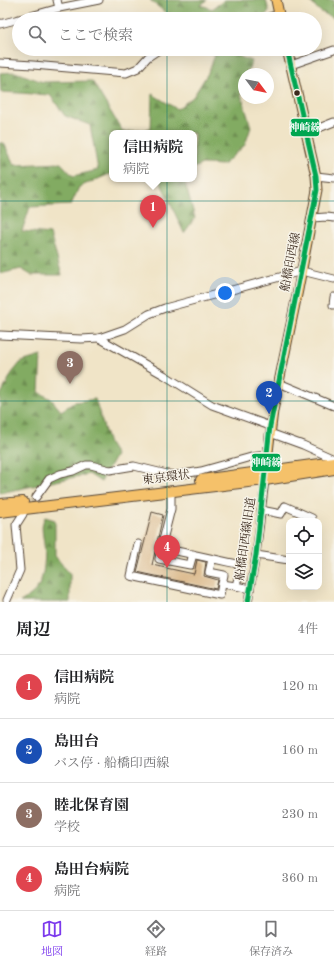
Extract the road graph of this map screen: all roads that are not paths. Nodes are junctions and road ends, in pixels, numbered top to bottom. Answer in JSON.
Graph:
{"nodes":[{"id":1,"x":57,"y":0,"type":"edge"},
{"id":2,"x":99,"y":0,"type":"edge"},
{"id":3,"x":276,"y":0,"type":"edge"},
{"id":4,"x":59,"y":8,"type":"junction"},
{"id":5,"x":44,"y":12,"type":"edge"},
{"id":6,"x":278,"y":12,"type":"edge"},
{"id":7,"x":12,"y":21,"type":"edge"},
{"id":8,"x":0,"y":23,"type":"edge"},
{"id":9,"x":334,"y":50,"type":"edge"},
{"id":10,"x":322,"y":54,"type":"edge"},
{"id":11,"x":150,"y":56,"type":"edge"},
{"id":12,"x":289,"y":56,"type":"edge"},
{"id":13,"x":317,"y":56,"type":"edge"},
{"id":14,"x":0,"y":63,"type":"edge"},
{"id":15,"x":291,"y":65,"type":"junction"},
{"id":16,"x":334,"y":122,"type":"edge"},
{"id":17,"x":305,"y":126,"type":"junction"},
{"id":18,"x":316,"y":176,"type":"junction"},
{"id":19,"x":334,"y":178,"type":"edge"},
{"id":20,"x":312,"y":218,"type":"junction"},
{"id":21,"x":334,"y":218,"type":"edge"},
{"id":22,"x":302,"y":271,"type":"junction"},
{"id":23,"x":334,"y":280,"type":"edge"},
{"id":24,"x":334,"y":297,"type":"edge"},
{"id":25,"x":333,"y":305,"type":"dead end"},
{"id":26,"x":0,"y":335,"type":"edge"},
{"id":27,"x":99,"y":338,"type":"junction"},
{"id":28,"x":279,"y":383,"type":"junction"},
{"id":29,"x":334,"y":406,"type":"edge"},
{"id":30,"x":270,"y":430,"type":"junction"},
{"id":31,"x":267,"y":455,"type":"junction"},
{"id":32,"x":334,"y":461,"type":"edge"},
{"id":33,"x":334,"y":469,"type":"edge"},
{"id":34,"x":265,"y":476,"type":"junction"},
{"id":35,"x":170,"y":490,"type":"junction"},
{"id":36,"x":36,"y":497,"type":"tunnel mouth"},
{"id":37,"x":0,"y":504,"type":"edge"},
{"id":38,"x":261,"y":510,"type":"junction"},
{"id":39,"x":0,"y":512,"type":"edge"},
{"id":40,"x":23,"y":514,"type":"tunnel mouth"},
{"id":41,"x":312,"y":518,"type":"dead end"},
{"id":42,"x":138,"y":544,"type":"dead end"},
{"id":43,"x":162,"y":548,"type":"junction"},
{"id":44,"x":193,"y":554,"type":"junction"},
{"id":45,"x":256,"y":555,"type":"junction"},
{"id":46,"x":212,"y":559,"type":"junction"},
{"id":47,"x":286,"y":560,"type":"edge"},
{"id":48,"x":222,"y":584,"type":"junction"},
{"id":49,"x":236,"y":586,"type":"junction"},
{"id":50,"x":250,"y":589,"type":"junction"},
{"id":51,"x":8,"y":600,"type":"dead end"},
{"id":52,"x":248,"y":602,"type":"edge"}],
"edges":[{"from":1,"to":4,"type":"street"},
{"from":2,"to":4,"type":"street"},
{"from":3,"to":6,"type":"main road"},
{"from":4,"to":5,"type":"street"},
{"from":7,"to":8,"type":"street"},
{"from":9,"to":10,"type":"street"},
{"from":11,"to":14,"type":"street"},
{"from":12,"to":15,"type":"main road","name":"船橋印西線"},
{"from":13,"to":15,"type":"street"},
{"from":15,"to":17,"type":"main road","name":"船橋印西線"},
{"from":16,"to":17,"type":"street"},
{"from":17,"to":18,"type":"main road","name":"船橋印西線"},
{"from":18,"to":19,"type":"street"},
{"from":18,"to":20,"type":"main road","name":"船橋印西線"},
{"from":20,"to":21,"type":"street"},
{"from":20,"to":22,"type":"main road","name":"船橋印西線"},
{"from":22,"to":23,"type":"street"},
{"from":22,"to":27,"type":"street"},
{"from":22,"to":28,"type":"main road","name":"船橋印西線"},
{"from":24,"to":25,"type":"street"},
{"from":26,"to":27,"type":"street"},
{"from":27,"to":30,"type":"street"},
{"from":28,"to":29,"type":"street"},
{"from":28,"to":30,"type":"main road","name":"船橋印西線"},
{"from":30,"to":31,"type":"main road","name":"船橋印西線"},
{"from":30,"to":32,"type":"street"},
{"from":31,"to":34,"type":"main road","name":"船橋印西線"},
{"from":31,"to":36,"type":"street"},
{"from":32,"to":34,"type":"highway","name":"東京環状"},
{"from":33,"to":34,"type":"highway","name":"東京環状"},
{"from":34,"to":35,"type":"highway","name":"東京環状"},
{"from":34,"to":37,"type":"highway","name":"東京環状"},
{"from":34,"to":38,"type":"street","name":"船橋印西線旧道"},
{"from":35,"to":39,"type":"highway","name":"東京環状"},
{"from":35,"to":43,"type":"street"},
{"from":38,"to":41,"type":"street"},
{"from":38,"to":45,"type":"street","name":"船橋印西線旧道"},
{"from":40,"to":51,"type":"street"},
{"from":42,"to":48,"type":"street"},
{"from":43,"to":44,"type":"street"},
{"from":43,"to":44,"type":"street"},
{"from":44,"to":46,"type":"street"},
{"from":45,"to":47,"type":"street"},
{"from":45,"to":50,"type":"street","name":"船橋印西線旧道"},
{"from":46,"to":48,"type":"street"},
{"from":46,"to":49,"type":"street"},
{"from":48,"to":49,"type":"street"},
{"from":49,"to":50,"type":"street"},
{"from":50,"to":52,"type":"street","name":"船橋印西線旧道"}]}
